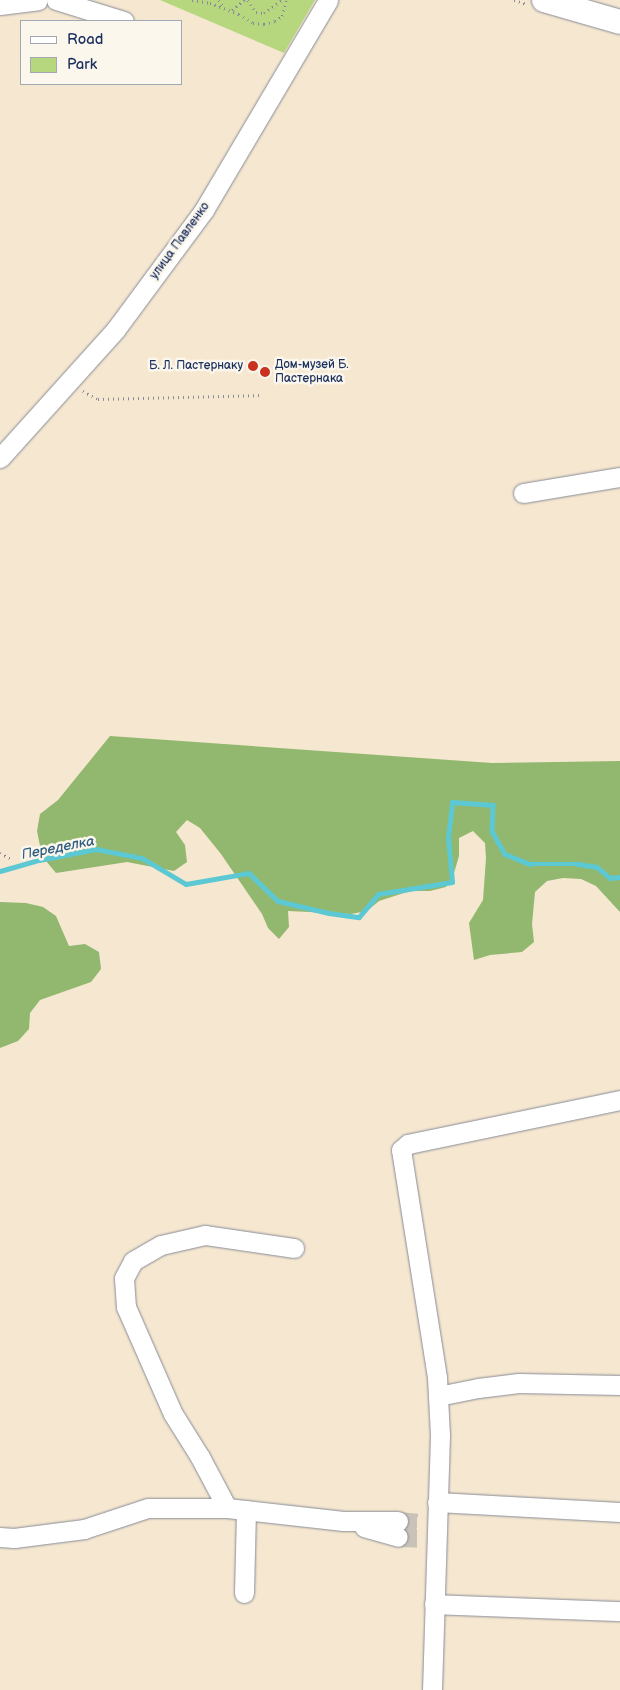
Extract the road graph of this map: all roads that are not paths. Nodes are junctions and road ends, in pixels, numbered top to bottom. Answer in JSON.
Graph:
{"nodes":[{"id":1,"x":38,"y":0,"type":"edge"},
{"id":2,"x":56,"y":0,"type":"edge"},
{"id":3,"x":328,"y":0,"type":"edge"},
{"id":4,"x":544,"y":0,"type":"edge"},
{"id":5,"x":0,"y":5,"type":"edge"},
{"id":6,"x":121,"y":20,"type":"edge"},
{"id":7,"x":620,"y":22,"type":"edge"},
{"id":8,"x":0,"y":458,"type":"edge"},
{"id":9,"x":620,"y":477,"type":"edge"},
{"id":10,"x":523,"y":493,"type":"dead end"},
{"id":11,"x":620,"y":1100,"type":"edge"},
{"id":12,"x":294,"y":1248,"type":"dead end"},
{"id":13,"x":620,"y":1385,"type":"edge"},
{"id":14,"x":438,"y":1396,"type":"junction"},
{"id":15,"x":437,"y":1502,"type":"junction"},
{"id":16,"x":227,"y":1508,"type":"junction"},
{"id":17,"x":246,"y":1510,"type":"junction"},
{"id":18,"x":620,"y":1512,"type":"edge"},
{"id":19,"x":398,"y":1529,"type":"tunnel mouth"},
{"id":20,"x":0,"y":1536,"type":"edge"},
{"id":21,"x":244,"y":1593,"type":"dead end"},
{"id":22,"x":434,"y":1604,"type":"junction"},
{"id":23,"x":620,"y":1611,"type":"edge"},
{"id":24,"x":432,"y":1690,"type":"edge"}],
"edges":[{"from":1,"to":5,"type":"street"},
{"from":2,"to":6,"type":"street"},
{"from":3,"to":8,"type":"street","name":"улица Павленко"},
{"from":4,"to":7,"type":"main road"},
{"from":9,"to":10,"type":"street"},
{"from":11,"to":14,"type":"street"},
{"from":12,"to":16,"type":"street"},
{"from":13,"to":14,"type":"street"},
{"from":14,"to":15,"type":"street"},
{"from":15,"to":18,"type":"street"},
{"from":15,"to":22,"type":"street"},
{"from":16,"to":17,"type":"street"},
{"from":16,"to":20,"type":"street"},
{"from":17,"to":19,"type":"street"},
{"from":17,"to":21,"type":"street"},
{"from":22,"to":23,"type":"street"},
{"from":22,"to":24,"type":"street"}]}
